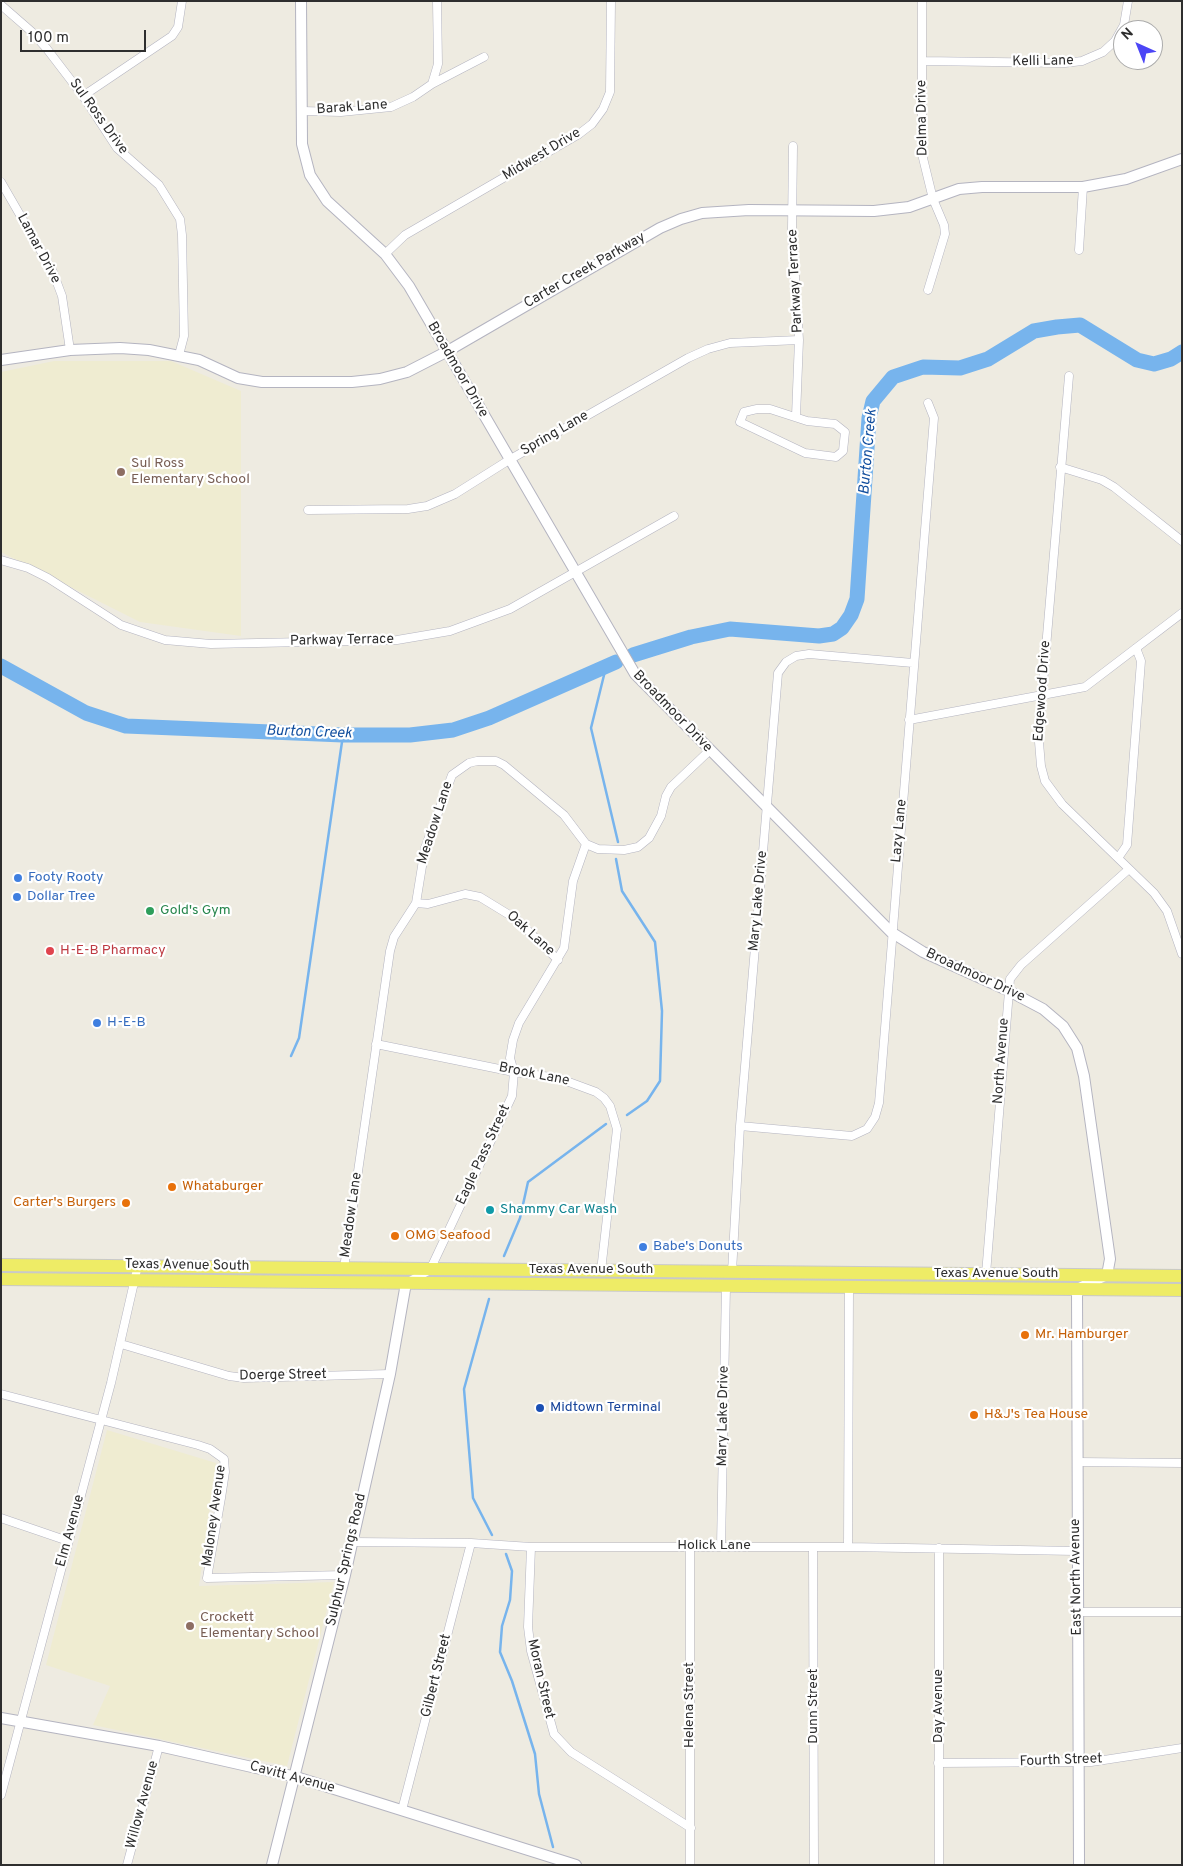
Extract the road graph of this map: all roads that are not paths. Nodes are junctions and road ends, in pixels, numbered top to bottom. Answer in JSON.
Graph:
{"nodes":[{"id":1,"x":182,"y":1,"type":"edge"},
{"id":2,"x":301,"y":1,"type":"edge"},
{"id":3,"x":437,"y":1,"type":"edge"},
{"id":4,"x":611,"y":1,"type":"edge"},
{"id":5,"x":922,"y":1,"type":"edge"},
{"id":6,"x":1128,"y":1,"type":"edge"},
{"id":7,"x":1,"y":6,"type":"edge"},
{"id":8,"x":484,"y":57,"type":"dead end"},
{"id":9,"x":923,"y":61,"type":"junction"},
{"id":10,"x":432,"y":84,"type":"junction"},
{"id":11,"x":83,"y":96,"type":"junction"},
{"id":12,"x":302,"y":111,"type":"junction"},
{"id":13,"x":793,"y":146,"type":"dead end"},
{"id":14,"x":1182,"y":159,"type":"edge"},
{"id":15,"x":1,"y":182,"type":"edge"},
{"id":16,"x":1084,"y":187,"type":"junction"},
{"id":17,"x":933,"y":199,"type":"junction"},
{"id":18,"x":794,"y":211,"type":"junction"},
{"id":19,"x":1079,"y":250,"type":"dead end"},
{"id":20,"x":385,"y":254,"type":"junction"},
{"id":21,"x":928,"y":290,"type":"dead end"},
{"id":22,"x":799,"y":340,"type":"junction"},
{"id":23,"x":70,"y":350,"type":"junction"},
{"id":24,"x":446,"y":352,"type":"junction"},
{"id":25,"x":179,"y":355,"type":"junction"},
{"id":26,"x":1,"y":360,"type":"edge"},
{"id":27,"x":1068,"y":376,"type":"dead end"},
{"id":28,"x":928,"y":403,"type":"dead end"},
{"id":29,"x":796,"y":416,"type":"junction"},
{"id":30,"x":509,"y":460,"type":"junction"},
{"id":31,"x":1060,"y":466,"type":"junction"},
{"id":32,"x":308,"y":510,"type":"dead end"},
{"id":33,"x":674,"y":516,"type":"dead end"},
{"id":34,"x":1182,"y":542,"type":"edge"},
{"id":35,"x":1,"y":560,"type":"edge"},
{"id":36,"x":575,"y":573,"type":"junction"},
{"id":37,"x":1182,"y":613,"type":"edge"},
{"id":38,"x":1136,"y":648,"type":"junction"},
{"id":39,"x":913,"y":663,"type":"junction"},
{"id":40,"x":1042,"y":695,"type":"junction"},
{"id":41,"x":909,"y":720,"type":"junction"},
{"id":42,"x":709,"y":751,"type":"junction"},
{"id":43,"x":766,"y":808,"type":"junction"},
{"id":44,"x":586,"y":844,"type":"junction"},
{"id":45,"x":1118,"y":858,"type":"junction"},
{"id":46,"x":1128,"y":869,"type":"junction"},
{"id":47,"x":416,"y":903,"type":"junction"},
{"id":48,"x":891,"y":932,"type":"junction"},
{"id":49,"x":1182,"y":954,"type":"edge"},
{"id":50,"x":558,"y":960,"type":"junction"},
{"id":51,"x":1007,"y":990,"type":"junction"},
{"id":52,"x":376,"y":1044,"type":"junction"},
{"id":53,"x":514,"y":1072,"type":"junction"},
{"id":54,"x":740,"y":1126,"type":"junction"},
{"id":55,"x":138,"y":1265,"type":"junction"},
{"id":56,"x":1,"y":1266,"type":"edge"},
{"id":57,"x":344,"y":1268,"type":"junction"},
{"id":58,"x":430,"y":1270,"type":"junction"},
{"id":59,"x":601,"y":1271,"type":"junction"},
{"id":60,"x":732,"y":1272,"type":"junction"},
{"id":61,"x":830,"y":1273,"type":"junction"},
{"id":62,"x":986,"y":1274,"type":"junction"},
{"id":63,"x":1107,"y":1275,"type":"junction"},
{"id":64,"x":1182,"y":1276,"type":"edge"},
{"id":65,"x":1,"y":1279,"type":"edge"},
{"id":66,"x":135,"y":1280,"type":"junction"},
{"id":67,"x":406,"y":1283,"type":"junction"},
{"id":68,"x":726,"y":1286,"type":"junction"},
{"id":69,"x":849,"y":1287,"type":"junction"},
{"id":70,"x":1077,"y":1289,"type":"junction"},
{"id":71,"x":1182,"y":1290,"type":"edge"},
{"id":72,"x":121,"y":1344,"type":"junction"},
{"id":73,"x":390,"y":1374,"type":"junction"},
{"id":74,"x":1,"y":1394,"type":"edge"},
{"id":75,"x":101,"y":1420,"type":"junction"},
{"id":76,"x":1077,"y":1462,"type":"junction"},
{"id":77,"x":1182,"y":1463,"type":"edge"},
{"id":78,"x":1,"y":1518,"type":"edge"},
{"id":79,"x":68,"y":1541,"type":"junction"},
{"id":80,"x":352,"y":1542,"type":"junction"},
{"id":81,"x":470,"y":1543,"type":"junction"},
{"id":82,"x":690,"y":1546,"type":"junction"},
{"id":83,"x":721,"y":1546,"type":"junction"},
{"id":84,"x":531,"y":1547,"type":"junction"},
{"id":85,"x":813,"y":1547,"type":"junction"},
{"id":86,"x":848,"y":1547,"type":"junction"},
{"id":87,"x":939,"y":1548,"type":"junction"},
{"id":88,"x":1076,"y":1551,"type":"junction"},
{"id":89,"x":345,"y":1575,"type":"junction"},
{"id":90,"x":1078,"y":1612,"type":"junction"},
{"id":91,"x":1182,"y":1612,"type":"edge"},
{"id":92,"x":1,"y":1718,"type":"edge"},
{"id":93,"x":21,"y":1722,"type":"junction"},
{"id":94,"x":159,"y":1746,"type":"junction"},
{"id":95,"x":1182,"y":1748,"type":"edge"},
{"id":96,"x":1080,"y":1762,"type":"junction"},
{"id":97,"x":938,"y":1763,"type":"junction"},
{"id":98,"x":296,"y":1776,"type":"junction"},
{"id":99,"x":1,"y":1795,"type":"edge"},
{"id":100,"x":402,"y":1810,"type":"junction"},
{"id":101,"x":691,"y":1828,"type":"junction"},
{"id":102,"x":128,"y":1865,"type":"edge"},
{"id":103,"x":272,"y":1865,"type":"edge"},
{"id":104,"x":576,"y":1865,"type":"edge"},
{"id":105,"x":690,"y":1865,"type":"edge"},
{"id":106,"x":814,"y":1865,"type":"edge"},
{"id":107,"x":939,"y":1865,"type":"edge"},
{"id":108,"x":1079,"y":1865,"type":"edge"}],
"edges":[{"from":1,"to":11,"type":"street"},
{"from":2,"to":12,"type":"street","name":"Broadmoor Drive"},
{"from":3,"to":10,"type":"street"},
{"from":4,"to":20,"type":"street","name":"Midwest Drive"},
{"from":5,"to":9,"type":"street","name":"Delma Drive"},
{"from":6,"to":9,"type":"street","name":"Kelli Lane"},
{"from":7,"to":11,"type":"street","name":"Sul Ross Drive"},
{"from":8,"to":10,"type":"street","name":"Barak Lane"},
{"from":9,"to":17,"type":"street","name":"Delma Drive"},
{"from":10,"to":12,"type":"street","name":"Barak Lane"},
{"from":11,"to":25,"type":"street","name":"Sul Ross Drive"},
{"from":12,"to":20,"type":"street","name":"Broadmoor Drive"},
{"from":13,"to":18,"type":"street","name":"Parkway Terrace"},
{"from":14,"to":16,"type":"street","name":"Carter Creek Parkway"},
{"from":15,"to":23,"type":"street","name":"Lamar Drive"},
{"from":16,"to":17,"type":"street","name":"Carter Creek Parkway"},
{"from":16,"to":19,"type":"street"},
{"from":17,"to":18,"type":"street","name":"Carter Creek Parkway"},
{"from":17,"to":21,"type":"street","name":"Delma Drive"},
{"from":18,"to":22,"type":"street","name":"Parkway Terrace"},
{"from":18,"to":24,"type":"street","name":"Carter Creek Parkway"},
{"from":20,"to":24,"type":"street","name":"Broadmoor Drive"},
{"from":22,"to":29,"type":"street","name":"Parkway Terrace"},
{"from":22,"to":30,"type":"street","name":"Spring Lane"},
{"from":23,"to":25,"type":"street","name":"Carter Creek Parkway"},
{"from":23,"to":26,"type":"street","name":"Carter Creek Parkway"},
{"from":24,"to":25,"type":"street","name":"Carter Creek Parkway"},
{"from":24,"to":30,"type":"street","name":"Broadmoor Drive"},
{"from":27,"to":31,"type":"street","name":"Edgewood Drive"},
{"from":28,"to":39,"type":"street","name":"Lazy Lane"},
{"from":29,"to":29,"type":"street"},
{"from":30,"to":32,"type":"street","name":"Spring Lane"},
{"from":30,"to":36,"type":"street","name":"Broadmoor Drive"},
{"from":31,"to":34,"type":"street"},
{"from":31,"to":40,"type":"street","name":"Edgewood Drive"},
{"from":33,"to":36,"type":"street","name":"Parkway Terrace"},
{"from":35,"to":36,"type":"street","name":"Parkway Terrace"},
{"from":36,"to":42,"type":"street","name":"Broadmoor Drive"},
{"from":37,"to":38,"type":"street"},
{"from":38,"to":40,"type":"street"},
{"from":38,"to":45,"type":"street"},
{"from":39,"to":41,"type":"street","name":"Lazy Lane"},
{"from":39,"to":43,"type":"street","name":"Mary Lake Drive"},
{"from":40,"to":41,"type":"street"},
{"from":40,"to":45,"type":"street","name":"Edgewood Drive"},
{"from":41,"to":48,"type":"street","name":"Lazy Lane"},
{"from":42,"to":43,"type":"street","name":"Broadmoor Drive"},
{"from":42,"to":44,"type":"street"},
{"from":43,"to":48,"type":"street","name":"Broadmoor Drive"},
{"from":43,"to":54,"type":"street","name":"Mary Lake Drive"},
{"from":44,"to":47,"type":"street","name":"Meadow Lane"},
{"from":44,"to":50,"type":"street","name":"Eagle Pass Street"},
{"from":45,"to":46,"type":"street","name":"Edgewood Drive"},
{"from":46,"to":49,"type":"street","name":"Edgewood Drive"},
{"from":46,"to":51,"type":"street","name":"North Avenue"},
{"from":47,"to":50,"type":"street","name":"Oak Lane"},
{"from":47,"to":52,"type":"street","name":"Meadow Lane"},
{"from":48,"to":51,"type":"street","name":"Broadmoor Drive"},
{"from":48,"to":54,"type":"street","name":"Lazy Lane"},
{"from":50,"to":53,"type":"street","name":"Eagle Pass Street"},
{"from":51,"to":62,"type":"street","name":"North Avenue"},
{"from":51,"to":63,"type":"street","name":"Broadmoor Drive"},
{"from":52,"to":53,"type":"street","name":"Brook Lane"},
{"from":52,"to":57,"type":"street","name":"Meadow Lane"},
{"from":53,"to":58,"type":"street","name":"Eagle Pass Street"},
{"from":53,"to":59,"type":"street","name":"Brook Lane"},
{"from":54,"to":60,"type":"street","name":"Mary Lake Drive"},
{"from":55,"to":56,"type":"main road","name":"Texas Avenue South"},
{"from":55,"to":57,"type":"main road","name":"Texas Avenue South"},
{"from":55,"to":66,"type":"street","name":"Elm Avenue"},
{"from":57,"to":58,"type":"main road","name":"Texas Avenue South"},
{"from":58,"to":59,"type":"main road","name":"Texas Avenue South"},
{"from":58,"to":67,"type":"street"},
{"from":59,"to":60,"type":"main road","name":"Texas Avenue South"},
{"from":60,"to":61,"type":"main road","name":"Texas Avenue South"},
{"from":61,"to":62,"type":"main road","name":"Texas Avenue South"},
{"from":61,"to":68,"type":"main road"},
{"from":62,"to":63,"type":"main road","name":"Texas Avenue South"},
{"from":63,"to":64,"type":"main road","name":"Texas Avenue South"},
{"from":63,"to":70,"type":"street"},
{"from":65,"to":66,"type":"main road","name":"Texas Avenue South"},
{"from":66,"to":67,"type":"main road","name":"Texas Avenue South"},
{"from":66,"to":72,"type":"street","name":"Elm Avenue"},
{"from":67,"to":68,"type":"main road","name":"Texas Avenue South"},
{"from":67,"to":73,"type":"street","name":"Sulphur Springs Road"},
{"from":68,"to":69,"type":"main road","name":"Texas Avenue South"},
{"from":68,"to":83,"type":"street","name":"Mary Lake Drive"},
{"from":69,"to":70,"type":"main road","name":"Texas Avenue South"},
{"from":69,"to":86,"type":"street"},
{"from":70,"to":71,"type":"main road","name":"Texas Avenue South"},
{"from":70,"to":76,"type":"street","name":"East North Avenue"},
{"from":72,"to":73,"type":"street","name":"Doerge Street"},
{"from":72,"to":75,"type":"street","name":"Elm Avenue"},
{"from":73,"to":80,"type":"street","name":"Sulphur Springs Road"},
{"from":74,"to":75,"type":"street","name":"Maloney Avenue"},
{"from":75,"to":79,"type":"street","name":"Elm Avenue"},
{"from":75,"to":89,"type":"street","name":"Maloney Avenue"},
{"from":76,"to":77,"type":"street"},
{"from":76,"to":88,"type":"street","name":"East North Avenue"},
{"from":78,"to":79,"type":"street"},
{"from":79,"to":93,"type":"street","name":"Elm Avenue"},
{"from":80,"to":81,"type":"street","name":"Holick Lane"},
{"from":80,"to":89,"type":"street","name":"Sulphur Springs Road"},
{"from":81,"to":84,"type":"street","name":"Holick Lane"},
{"from":81,"to":100,"type":"street","name":"Gilbert Street"},
{"from":82,"to":83,"type":"street","name":"Holick Lane"},
{"from":82,"to":84,"type":"street","name":"Holick Lane"},
{"from":82,"to":101,"type":"street","name":"Helena Street"},
{"from":83,"to":85,"type":"street","name":"Holick Lane"},
{"from":84,"to":101,"type":"street","name":"Moran Street"},
{"from":85,"to":86,"type":"street","name":"Holick Lane"},
{"from":85,"to":106,"type":"street","name":"Dunn Street"},
{"from":86,"to":87,"type":"street","name":"Holick Lane"},
{"from":87,"to":88,"type":"street","name":"Holick Lane"},
{"from":87,"to":97,"type":"street","name":"Day Avenue"},
{"from":88,"to":90,"type":"street","name":"East North Avenue"},
{"from":89,"to":98,"type":"street","name":"Sulphur Springs Road"},
{"from":90,"to":91,"type":"street"},
{"from":90,"to":96,"type":"street","name":"East North Avenue"},
{"from":92,"to":93,"type":"street","name":"Cavitt Avenue"},
{"from":93,"to":94,"type":"street","name":"Cavitt Avenue"},
{"from":93,"to":99,"type":"street","name":"Elm Avenue"},
{"from":94,"to":98,"type":"street","name":"Cavitt Avenue"},
{"from":94,"to":102,"type":"street","name":"Willow Avenue"},
{"from":95,"to":96,"type":"street","name":"Fourth Street"},
{"from":96,"to":97,"type":"street","name":"Fourth Street"},
{"from":96,"to":108,"type":"street","name":"East North Avenue"},
{"from":97,"to":107,"type":"street","name":"Day Avenue"},
{"from":98,"to":100,"type":"street","name":"Cavitt Avenue"},
{"from":98,"to":103,"type":"street","name":"Sulphur Springs Road"},
{"from":100,"to":104,"type":"street","name":"Cavitt Avenue"},
{"from":101,"to":105,"type":"street","name":"Helena Street"}]}
